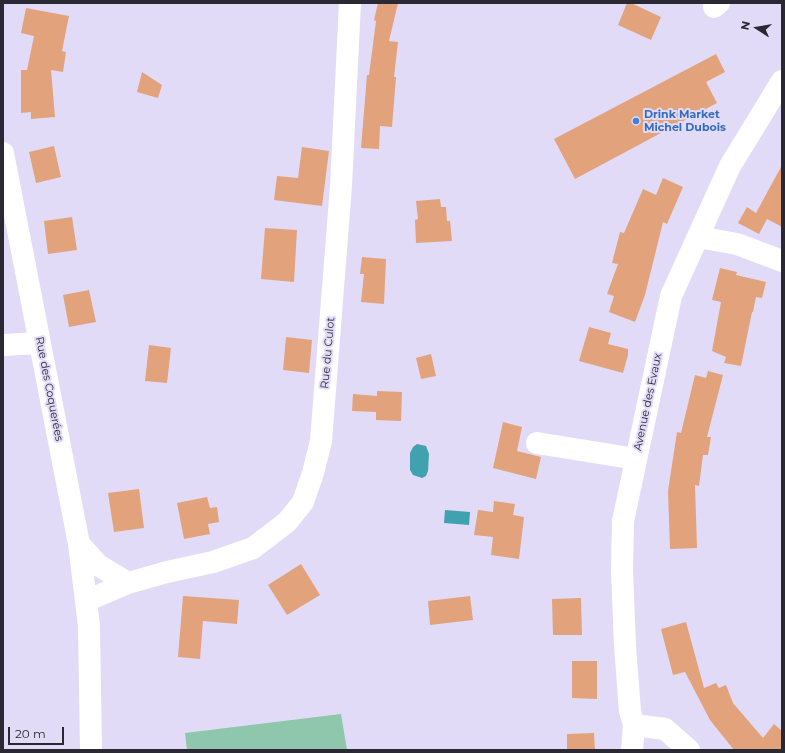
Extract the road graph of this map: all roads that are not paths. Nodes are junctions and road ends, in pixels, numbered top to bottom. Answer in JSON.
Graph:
{"nodes":[{"id":1,"x":350,"y":3,"type":"edge"},
{"id":2,"x":782,"y":81,"type":"edge"},
{"id":3,"x":3,"y":153,"type":"edge"},
{"id":4,"x":698,"y":237,"type":"junction"},
{"id":5,"x":782,"y":261,"type":"edge"},
{"id":6,"x":40,"y":343,"type":"junction"},
{"id":7,"x":3,"y":346,"type":"edge"},
{"id":8,"x":537,"y":443,"type":"dead end"},
{"id":9,"x":636,"y":459,"type":"junction"},
{"id":10,"x":79,"y":544,"type":"junction"},
{"id":11,"x":128,"y":583,"type":"junction"},
{"id":12,"x":84,"y":591,"type":"junction"},
{"id":13,"x":89,"y":626,"type":"junction"},
{"id":14,"x":634,"y":725,"type":"junction"},
{"id":15,"x":91,"y":750,"type":"edge"},
{"id":16,"x":632,"y":750,"type":"edge"},
{"id":17,"x":689,"y":750,"type":"edge"}],
"edges":[{"from":1,"to":11,"type":"street","name":"Rue du Culot"},
{"from":2,"to":4,"type":"street","name":"Avenue des Evaux"},
{"from":3,"to":6,"type":"street","name":"Rue des Coquerées"},
{"from":4,"to":5,"type":"street"},
{"from":4,"to":9,"type":"street","name":"Avenue des Evaux"},
{"from":6,"to":7,"type":"street"},
{"from":6,"to":10,"type":"street","name":"Rue des Coquerées"},
{"from":8,"to":9,"type":"street"},
{"from":9,"to":14,"type":"street","name":"Avenue des Evaux"},
{"from":10,"to":11,"type":"street"},
{"from":10,"to":12,"type":"street","name":"Rue des Coquerées"},
{"from":11,"to":12,"type":"street","name":"Rue du Culot"},
{"from":11,"to":13,"type":"street"},
{"from":12,"to":13,"type":"street","name":"Rue des Coquerées"},
{"from":13,"to":15,"type":"street","name":"Rue des Coquerées"},
{"from":14,"to":16,"type":"street","name":"Avenue des Evaux"},
{"from":14,"to":17,"type":"street"}]}
